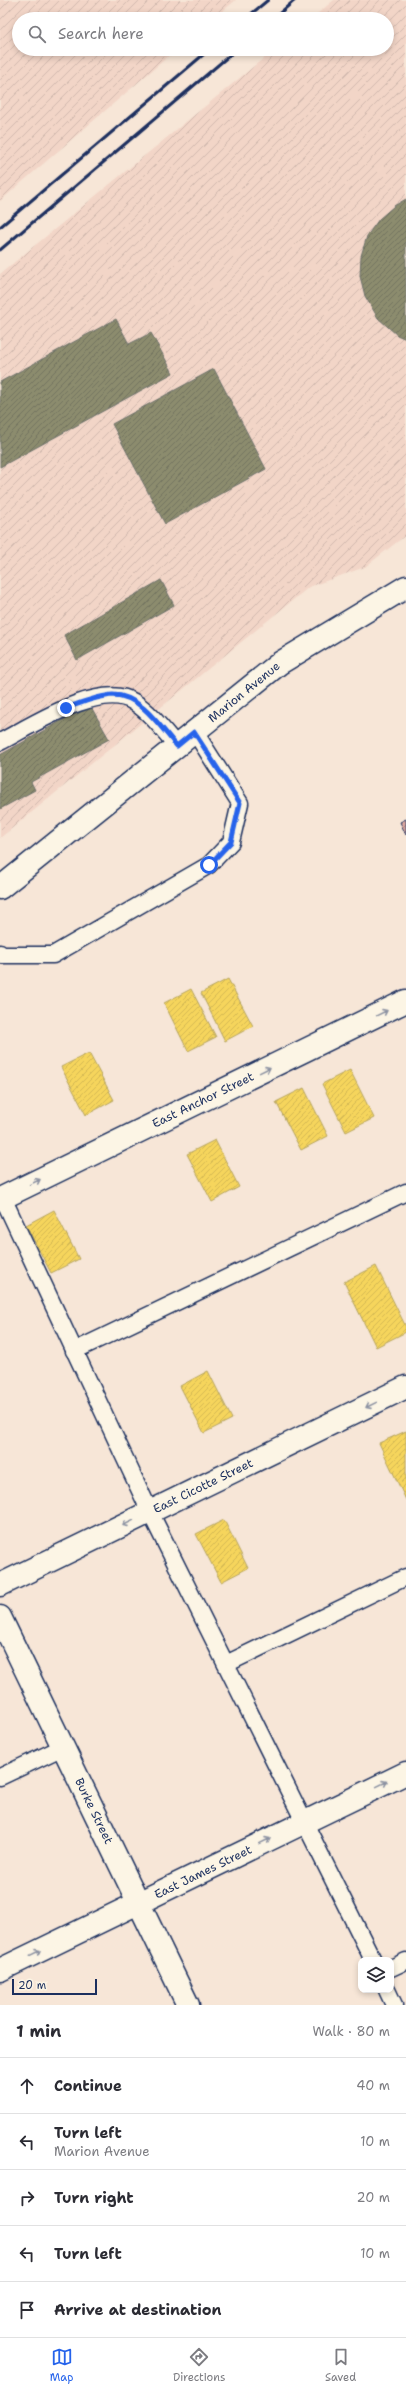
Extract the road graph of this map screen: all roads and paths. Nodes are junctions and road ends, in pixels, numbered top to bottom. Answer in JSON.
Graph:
{"nodes":[{"id":1,"x":406,"y":587,"type":"edge"},
{"id":2,"x":194,"y":732,"type":"junction"},
{"id":3,"x":0,"y":742,"type":"edge"},
{"id":4,"x":177,"y":746,"type":"junction"},
{"id":5,"x":0,"y":888,"type":"edge"},
{"id":6,"x":0,"y":953,"type":"edge"},
{"id":7,"x":406,"y":1002,"type":"edge"},
{"id":8,"x":406,"y":1192,"type":"edge"},
{"id":9,"x":2,"y":1198,"type":"edge"},
{"id":10,"x":74,"y":1351,"type":"junction"},
{"id":11,"x":406,"y":1388,"type":"edge"},
{"id":12,"x":150,"y":1512,"type":"junction"},
{"id":13,"x":406,"y":1577,"type":"edge"},
{"id":14,"x":0,"y":1585,"type":"edge"},
{"id":15,"x":0,"y":1617,"type":"edge"},
{"id":16,"x":226,"y":1664,"type":"junction"},
{"id":17,"x":63,"y":1747,"type":"junction"},
{"id":18,"x":406,"y":1773,"type":"edge"},
{"id":19,"x":0,"y":1778,"type":"edge"},
{"id":20,"x":305,"y":1822,"type":"junction"},
{"id":21,"x":139,"y":1903,"type":"junction"},
{"id":22,"x":372,"y":1957,"type":"edge"},
{"id":23,"x":406,"y":1961,"type":"edge"},
{"id":24,"x":394,"y":1967,"type":"edge"},
{"id":25,"x":0,"y":1970,"type":"edge"},
{"id":26,"x":388,"y":1993,"type":"edge"},
{"id":27,"x":188,"y":2005,"type":"edge"},
{"id":28,"x":394,"y":2005,"type":"edge"}],
"edges":[{"from":1,"to":2,"type":"street","name":"Marion Avenue"},
{"from":2,"to":4,"type":"street","name":"Marion Avenue"},
{"from":2,"to":6,"type":"lane"},
{"from":3,"to":4,"type":"lane"},
{"from":4,"to":5,"type":"street","name":"Marion Avenue"},
{"from":9,"to":7,"type":"street","name":"East Anchor Street","one_way":true},
{"from":8,"to":10,"type":"lane"},
{"from":9,"to":10,"type":"lane"},
{"from":10,"to":12,"type":"lane"},
{"from":11,"to":12,"type":"street","name":"East Cicotte Street","one_way":true},
{"from":12,"to":14,"type":"street","name":"East Cicotte Street","one_way":true},
{"from":12,"to":16,"type":"lane"},
{"from":13,"to":16,"type":"lane"},
{"from":15,"to":17,"type":"street","name":"Burke Street"},
{"from":16,"to":20,"type":"lane"},
{"from":17,"to":19,"type":"lane"},
{"from":17,"to":21,"type":"street","name":"Burke Street"},
{"from":20,"to":18,"type":"street","name":"East James Street","one_way":true},
{"from":21,"to":20,"type":"street","name":"East James Street","one_way":true},
{"from":20,"to":22,"type":"lane"},
{"from":25,"to":21,"type":"street","name":"East James Street","one_way":true},
{"from":21,"to":27,"type":"street","name":"Burke Street"},
{"from":23,"to":24,"type":"lane"},
{"from":26,"to":28,"type":"lane"}]}
